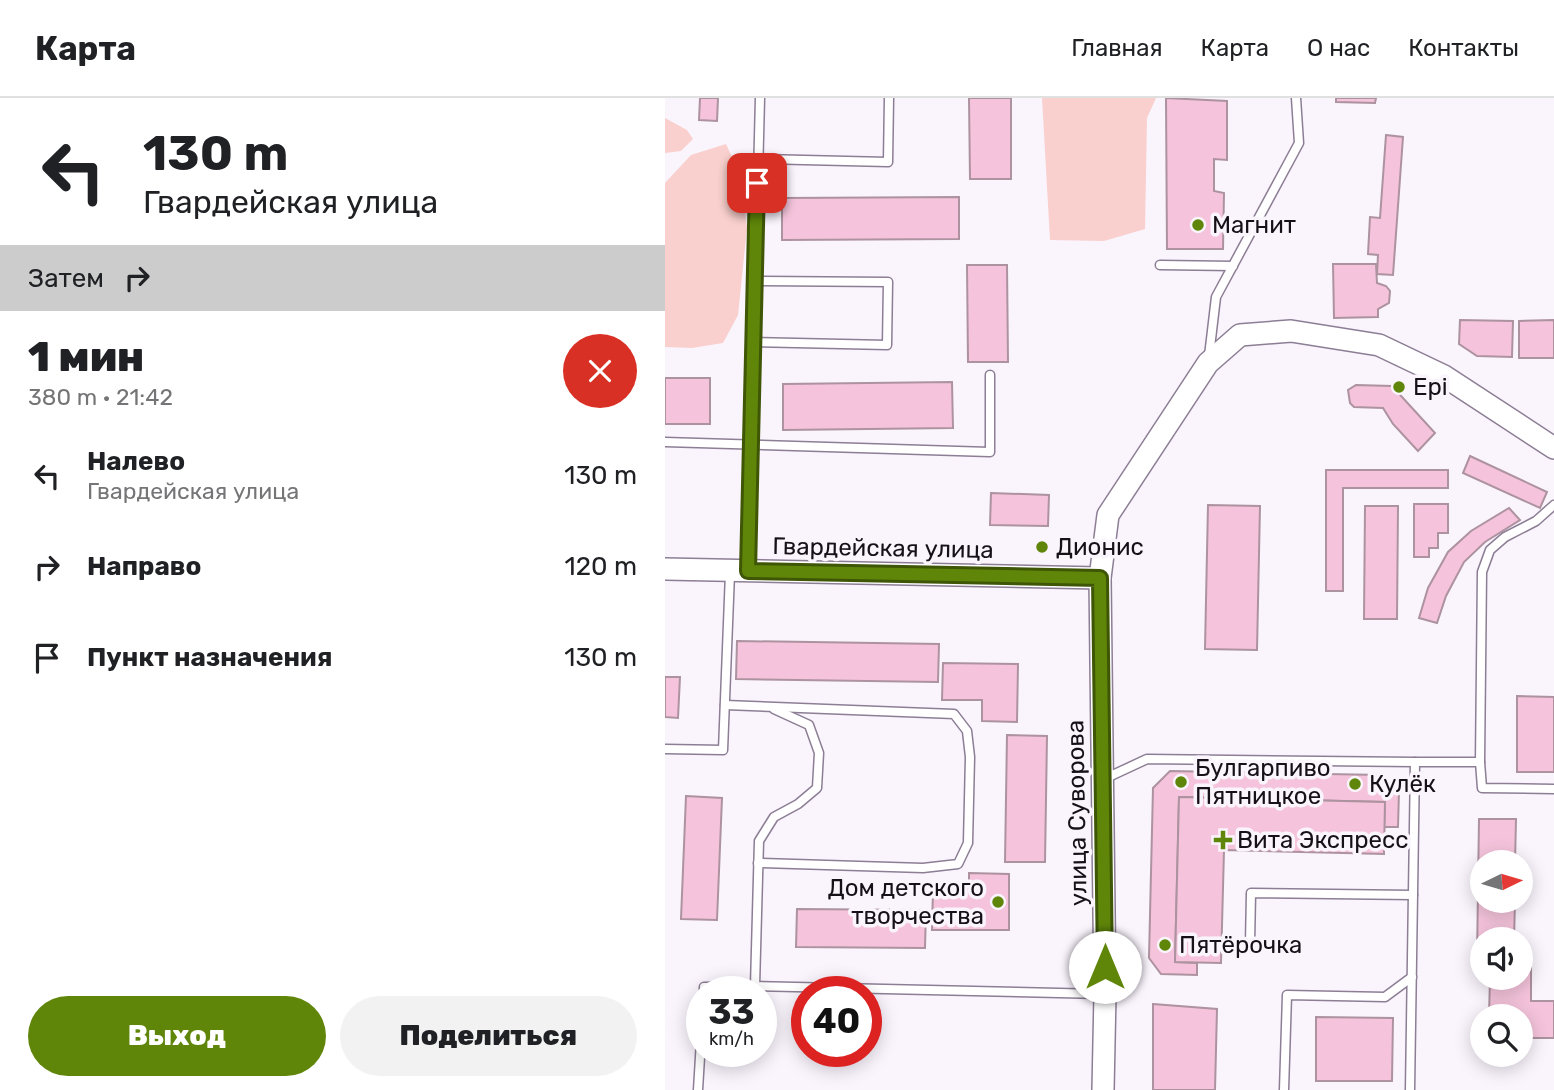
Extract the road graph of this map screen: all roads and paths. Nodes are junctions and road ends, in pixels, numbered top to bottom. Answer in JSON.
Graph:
{"nodes":[{"id":1,"x":760,"y":98,"type":"edge"},
{"id":2,"x":889,"y":98,"type":"edge"},
{"id":3,"x":1296,"y":98,"type":"edge"},
{"id":4,"x":758,"y":159,"type":"junction"},
{"id":5,"x":1160,"y":264,"type":"dead end"},
{"id":6,"x":1233,"y":266,"type":"junction"},
{"id":7,"x":755,"y":281,"type":"junction"},
{"id":8,"x":753,"y":342,"type":"junction"},
{"id":9,"x":1208,"y":363,"type":"junction"},
{"id":10,"x":990,"y":376,"type":"dead end"},
{"id":11,"x":665,"y":442,"type":"edge"},
{"id":12,"x":751,"y":446,"type":"junction"},
{"id":13,"x":1554,"y":448,"type":"edge"},
{"id":14,"x":1554,"y":505,"type":"edge"},
{"id":15,"x":665,"y":569,"type":"edge"},
{"id":16,"x":739,"y":571,"type":"junction"},
{"id":17,"x":1100,"y":578,"type":"junction"},
{"id":18,"x":725,"y":705,"type":"junction"},
{"id":19,"x":771,"y":707,"type":"junction"},
{"id":20,"x":665,"y":749,"type":"edge"},
{"id":21,"x":1415,"y":762,"type":"junction"},
{"id":22,"x":1480,"y":762,"type":"junction"},
{"id":23,"x":1104,"y":779,"type":"junction"},
{"id":24,"x":1554,"y":789,"type":"edge"},
{"id":25,"x":758,"y":863,"type":"junction"},
{"id":26,"x":1413,"y":895,"type":"junction"},
{"id":27,"x":1250,"y":944,"type":"dead end"},
{"id":28,"x":755,"y":976,"type":"edge"},
{"id":29,"x":1412,"y":977,"type":"junction"},
{"id":30,"x":777,"y":987,"type":"edge"},
{"id":31,"x":1105,"y":994,"type":"junction"},
{"id":32,"x":699,"y":1067,"type":"edge"},
{"id":33,"x":698,"y":1090,"type":"edge"},
{"id":34,"x":1103,"y":1090,"type":"edge"},
{"id":35,"x":1284,"y":1090,"type":"edge"},
{"id":36,"x":1410,"y":1090,"type":"edge"}],
"edges":[{"from":1,"to":4,"type":"lane"},
{"from":2,"to":4,"type":"lane"},
{"from":3,"to":6,"type":"lane"},
{"from":4,"to":7,"type":"lane"},
{"from":5,"to":6,"type":"lane"},
{"from":6,"to":9,"type":"lane"},
{"from":7,"to":8,"type":"lane"},
{"from":7,"to":8,"type":"lane"},
{"from":8,"to":12,"type":"lane"},
{"from":9,"to":13,"type":"street","name":"улица Суворова"},
{"from":9,"to":17,"type":"street","name":"улица Суворова"},
{"from":10,"to":12,"type":"lane"},
{"from":11,"to":12,"type":"lane"},
{"from":12,"to":16,"type":"lane"},
{"from":14,"to":22,"type":"lane"},
{"from":15,"to":16,"type":"street","name":"Гвардейская улица"},
{"from":16,"to":17,"type":"street","name":"Гвардейская улица"},
{"from":16,"to":18,"type":"lane"},
{"from":17,"to":23,"type":"street","name":"улица Суворова"},
{"from":18,"to":19,"type":"lane"},
{"from":18,"to":20,"type":"lane"},
{"from":19,"to":25,"type":"lane"},
{"from":19,"to":25,"type":"lane"},
{"from":21,"to":22,"type":"lane"},
{"from":21,"to":23,"type":"lane"},
{"from":21,"to":26,"type":"lane"},
{"from":22,"to":24,"type":"lane"},
{"from":23,"to":31,"type":"street","name":"улица Суворова"},
{"from":25,"to":28,"type":"lane"},
{"from":26,"to":27,"type":"lane"},
{"from":26,"to":29,"type":"lane"},
{"from":29,"to":35,"type":"lane"},
{"from":29,"to":36,"type":"lane"},
{"from":30,"to":31,"type":"lane"},
{"from":31,"to":34,"type":"street","name":"улица Суворова"},
{"from":32,"to":33,"type":"lane"}]}
